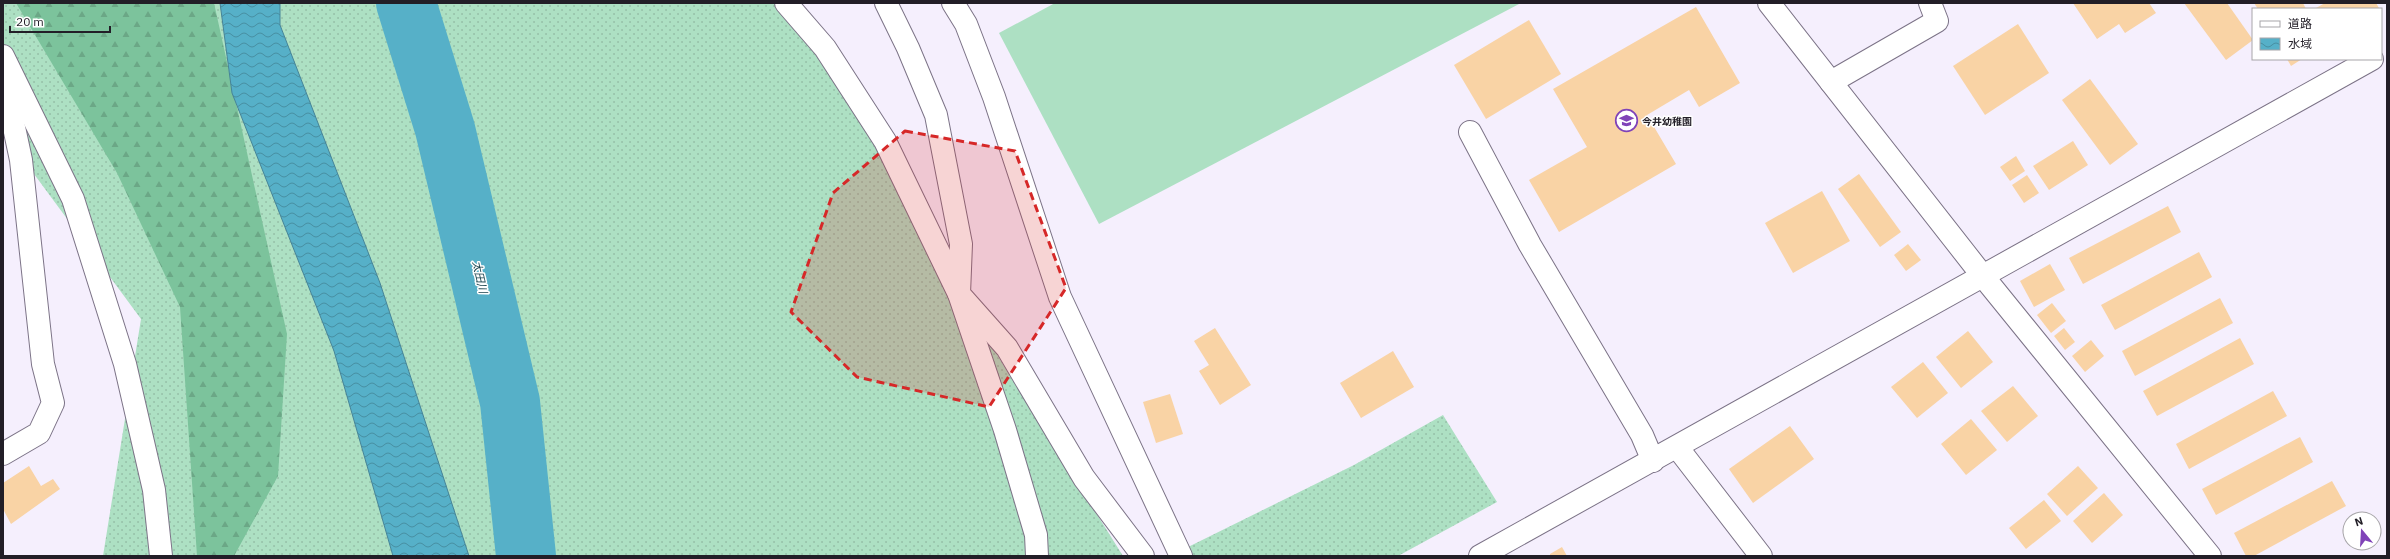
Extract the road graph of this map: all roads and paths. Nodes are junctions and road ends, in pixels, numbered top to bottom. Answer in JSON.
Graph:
{"nodes":[{"id":1,"x":786,"y":3,"type":"edge"},
{"id":2,"x":886,"y":3,"type":"edge"},
{"id":3,"x":953,"y":3,"type":"edge"},
{"id":4,"x":1769,"y":3,"type":"edge"},
{"id":5,"x":1930,"y":3,"type":"edge"},
{"id":6,"x":2370,"y":60,"type":"edge"},
{"id":7,"x":6,"y":62,"type":"edge"},
{"id":8,"x":1831,"y":82,"type":"junction"},
{"id":9,"x":1470,"y":132,"type":"dead end"},
{"id":10,"x":1982,"y":275,"type":"junction"},
{"id":11,"x":959,"y":294,"type":"junction"},
{"id":12,"x":1677,"y":447,"type":"junction"},
{"id":13,"x":3,"y":454,"type":"edge"},
{"id":14,"x":1652,"y":461,"type":"junction"},
{"id":15,"x":161,"y":556,"type":"edge"},
{"id":16,"x":1037,"y":556,"type":"edge"},
{"id":17,"x":1143,"y":556,"type":"edge"},
{"id":18,"x":1180,"y":556,"type":"edge"},
{"id":19,"x":1480,"y":556,"type":"edge"},
{"id":20,"x":1761,"y":556,"type":"edge"},
{"id":21,"x":2210,"y":556,"type":"edge"}],
"edges":[{"from":1,"to":11,"type":"street"},
{"from":2,"to":11,"type":"street"},
{"from":3,"to":18,"type":"street"},
{"from":4,"to":8,"type":"street"},
{"from":5,"to":8,"type":"street"},
{"from":6,"to":10,"type":"street"},
{"from":7,"to":13,"type":"street"},
{"from":7,"to":15,"type":"street"},
{"from":8,"to":10,"type":"street"},
{"from":9,"to":14,"type":"street"},
{"from":10,"to":12,"type":"street"},
{"from":10,"to":21,"type":"street"},
{"from":11,"to":16,"type":"street"},
{"from":11,"to":17,"type":"street"},
{"from":12,"to":14,"type":"street"},
{"from":12,"to":20,"type":"street"},
{"from":14,"to":19,"type":"street"}]}
